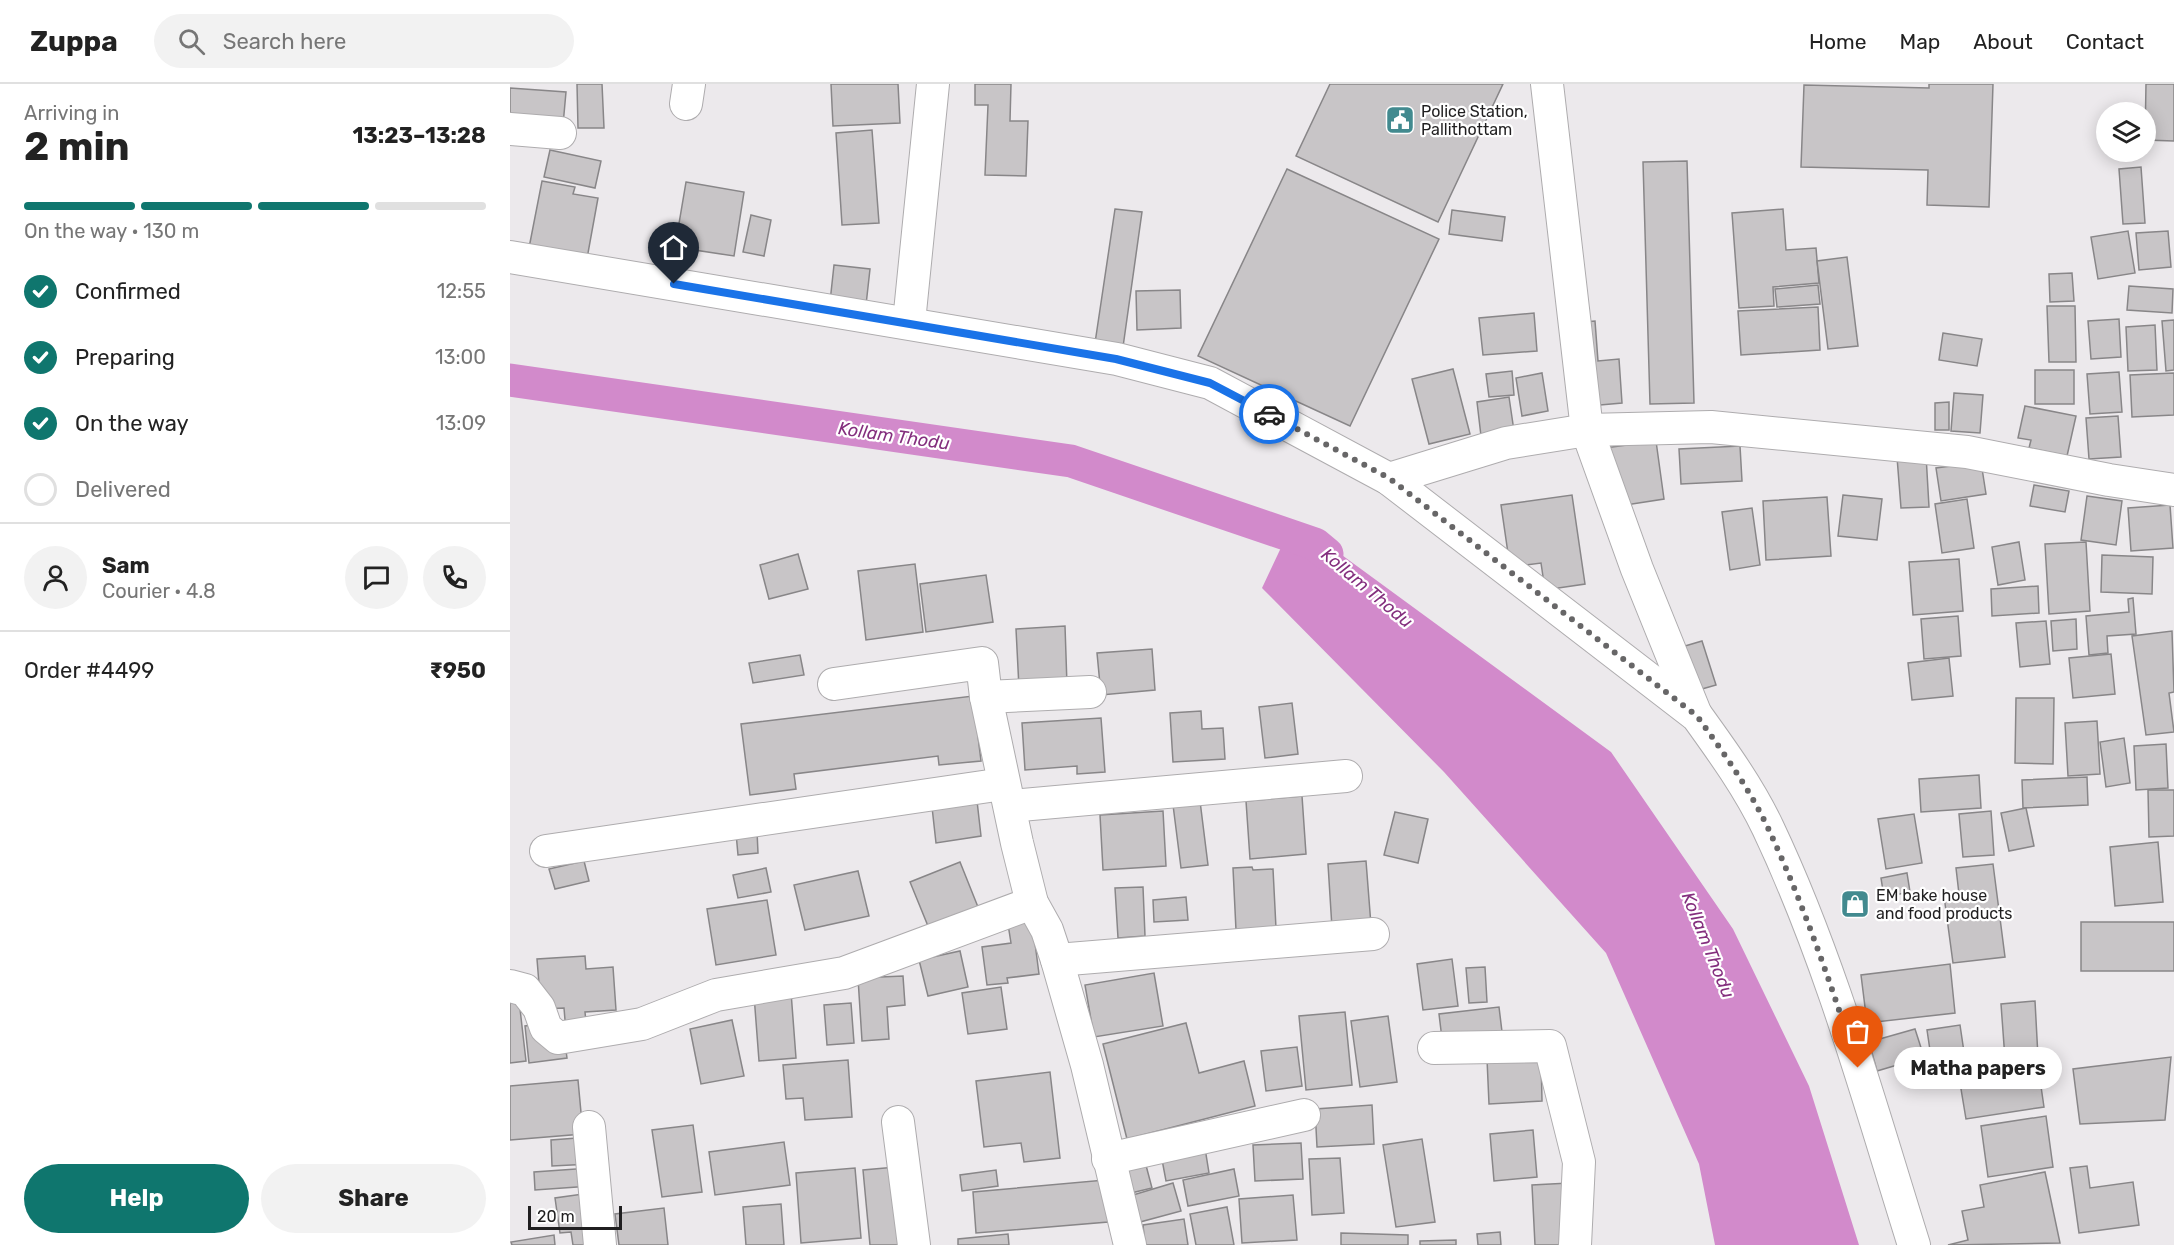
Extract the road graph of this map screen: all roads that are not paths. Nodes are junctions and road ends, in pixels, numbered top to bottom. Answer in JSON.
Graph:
{"nodes":[{"id":1,"x":933,"y":84,"type":"edge"},
{"id":2,"x":1546,"y":84,"type":"edge"},
{"id":3,"x":510,"y":129,"type":"edge"},
{"id":4,"x":560,"y":133,"type":"dead end"},
{"id":5,"x":510,"y":257,"type":"edge"},
{"id":6,"x":909,"y":322,"type":"junction"},
{"id":7,"x":1587,"y":430,"type":"junction"},
{"id":8,"x":1389,"y":478,"type":"junction"},
{"id":9,"x":2174,"y":490,"type":"edge"},
{"id":10,"x":834,"y":684,"type":"dead end"},
{"id":11,"x":1090,"y":692,"type":"dead end"},
{"id":12,"x":986,"y":697,"type":"junction"},
{"id":13,"x":1697,"y":716,"type":"junction"},
{"id":14,"x":1346,"y":776,"type":"dead end"},
{"id":15,"x":1007,"y":795,"type":"junction"},
{"id":16,"x":546,"y":851,"type":"dead end"},
{"id":17,"x":1032,"y":903,"type":"junction"},
{"id":18,"x":1373,"y":934,"type":"dead end"},
{"id":19,"x":1057,"y":960,"type":"junction"},
{"id":20,"x":510,"y":986,"type":"edge"},
{"id":21,"x":1434,"y":1048,"type":"dead end"},
{"id":22,"x":1304,"y":1115,"type":"dead end"},
{"id":23,"x":898,"y":1122,"type":"dead end"},
{"id":24,"x":589,"y":1127,"type":"dead end"},
{"id":25,"x":1108,"y":1159,"type":"junction"},
{"id":26,"x":600,"y":1245,"type":"edge"},
{"id":27,"x":914,"y":1245,"type":"edge"},
{"id":28,"x":1130,"y":1245,"type":"edge"},
{"id":29,"x":1575,"y":1245,"type":"edge"},
{"id":30,"x":1914,"y":1245,"type":"edge"}],
"edges":[{"from":1,"to":6,"type":"street"},
{"from":2,"to":7,"type":"street"},
{"from":3,"to":4,"type":"street"},
{"from":5,"to":6,"type":"street"},
{"from":6,"to":8,"type":"street"},
{"from":7,"to":8,"type":"street"},
{"from":7,"to":9,"type":"street"},
{"from":7,"to":13,"type":"street"},
{"from":8,"to":13,"type":"street"},
{"from":10,"to":12,"type":"street"},
{"from":11,"to":12,"type":"street"},
{"from":12,"to":15,"type":"street"},
{"from":13,"to":30,"type":"street"},
{"from":14,"to":15,"type":"street"},
{"from":15,"to":16,"type":"street"},
{"from":15,"to":17,"type":"street"},
{"from":17,"to":19,"type":"street"},
{"from":17,"to":20,"type":"street"},
{"from":18,"to":19,"type":"street"},
{"from":19,"to":25,"type":"street"},
{"from":21,"to":29,"type":"street"},
{"from":22,"to":25,"type":"street"},
{"from":23,"to":27,"type":"street"},
{"from":24,"to":26,"type":"street"},
{"from":25,"to":28,"type":"street"}]}
